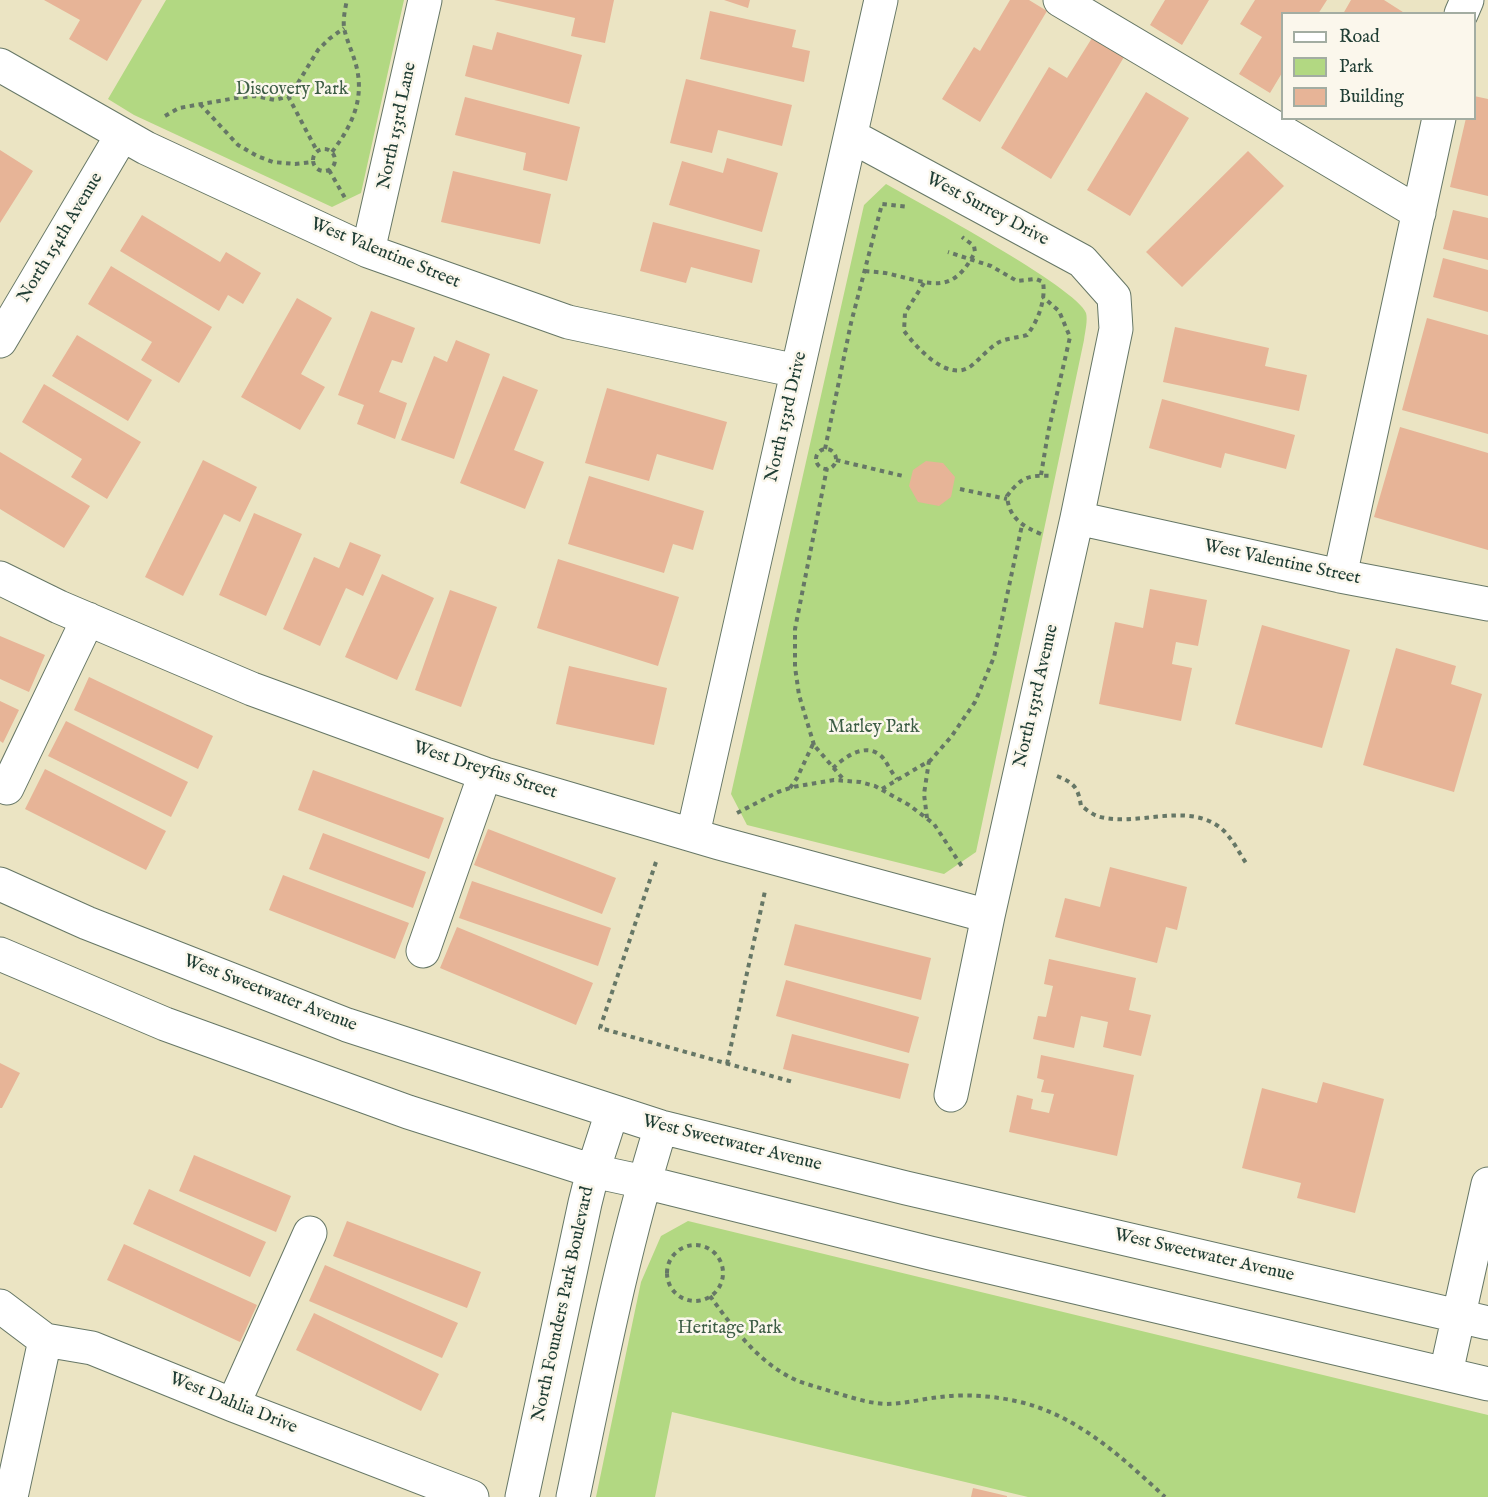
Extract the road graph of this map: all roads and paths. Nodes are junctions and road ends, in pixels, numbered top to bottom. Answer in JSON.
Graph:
{"nodes":[{"id":1,"x":347,"y":0,"type":"edge"},
{"id":2,"x":425,"y":0,"type":"edge"},
{"id":3,"x":881,"y":0,"type":"edge"},
{"id":4,"x":1060,"y":0,"type":"edge"},
{"id":5,"x":344,"y":28,"type":"junction"},
{"id":6,"x":0,"y":65,"type":"edge"},
{"id":7,"x":288,"y":96,"type":"junction"},
{"id":8,"x":199,"y":104,"type":"junction"},
{"id":9,"x":165,"y":116,"type":"dead end"},
{"id":10,"x":1438,"y":120,"type":"edge"},
{"id":11,"x":122,"y":135,"type":"junction"},
{"id":12,"x":850,"y":135,"type":"junction"},
{"id":13,"x":317,"y":151,"type":"junction"},
{"id":14,"x":333,"y":152,"type":"junction"},
{"id":15,"x":312,"y":162,"type":"junction"},
{"id":16,"x":329,"y":170,"type":"junction"},
{"id":17,"x":349,"y":203,"type":"dead end"},
{"id":18,"x":919,"y":211,"type":"dead end"},
{"id":19,"x":1419,"y":213,"type":"junction"},
{"id":20,"x":953,"y":232,"type":"dead end"},
{"id":21,"x":368,"y":251,"type":"junction"},
{"id":22,"x":948,"y":252,"type":"dead end"},
{"id":23,"x":972,"y":259,"type":"junction"},
{"id":24,"x":865,"y":271,"type":"junction"},
{"id":25,"x":924,"y":283,"type":"junction"},
{"id":26,"x":1043,"y":297,"type":"junction"},
{"id":27,"x":1114,"y":297,"type":"joint"},
{"id":28,"x":0,"y":341,"type":"edge"},
{"id":29,"x":797,"y":371,"type":"junction"},
{"id":30,"x":825,"y":449,"type":"junction"},
{"id":31,"x":836,"y":460,"type":"junction"},
{"id":32,"x":827,"y":468,"type":"junction"},
{"id":33,"x":1041,"y":475,"type":"junction"},
{"id":34,"x":903,"y":476,"type":"dead end"},
{"id":35,"x":1060,"y":477,"type":"dead end"},
{"id":36,"x":960,"y":489,"type":"dead end"},
{"id":37,"x":1007,"y":499,"type":"junction"},
{"id":38,"x":1077,"y":518,"type":"junction"},
{"id":39,"x":1022,"y":525,"type":"junction"},
{"id":40,"x":1047,"y":537,"type":"dead end"},
{"id":41,"x":1340,"y":576,"type":"junction"},
{"id":42,"x":0,"y":578,"type":"edge"},
{"id":43,"x":1488,"y":604,"type":"edge"},
{"id":44,"x":88,"y":619,"type":"junction"},
{"id":45,"x":814,"y":745,"type":"junction"},
{"id":46,"x":929,"y":762,"type":"junction"},
{"id":47,"x":833,"y":768,"type":"junction"},
{"id":48,"x":485,"y":774,"type":"junction"},
{"id":49,"x":1057,"y":776,"type":"dead end"},
{"id":50,"x":897,"y":779,"type":"junction"},
{"id":51,"x":844,"y":781,"type":"junction"},
{"id":52,"x":7,"y":788,"type":"dead end"},
{"id":53,"x":790,"y":788,"type":"junction"},
{"id":54,"x":881,"y":789,"type":"junction"},
{"id":55,"x":736,"y":813,"type":"dead end"},
{"id":56,"x":927,"y":819,"type":"junction"},
{"id":57,"x":693,"y":834,"type":"junction"},
{"id":58,"x":656,"y":862,"type":"dead end"},
{"id":59,"x":1246,"y":863,"type":"dead end"},
{"id":60,"x":966,"y":871,"type":"dead end"},
{"id":61,"x":0,"y":884,"type":"edge"},
{"id":62,"x":765,"y":891,"type":"dead end"},
{"id":63,"x":988,"y":916,"type":"junction"},
{"id":64,"x":423,"y":951,"type":"dead end"},
{"id":65,"x":0,"y":954,"type":"edge"},
{"id":66,"x":727,"y":1064,"type":"junction"},
{"id":67,"x":793,"y":1082,"type":"dead end"},
{"id":68,"x":951,"y":1095,"type":"dead end"},
{"id":69,"x":612,"y":1112,"type":"junction"},
{"id":70,"x":661,"y":1128,"type":"junction"},
{"id":71,"x":592,"y":1171,"type":"junction"},
{"id":72,"x":644,"y":1182,"type":"junction"},
{"id":73,"x":1488,"y":1185,"type":"edge"},
{"id":74,"x":310,"y":1233,"type":"dead end"},
{"id":75,"x":710,"y":1296,"type":"junction"},
{"id":76,"x":0,"y":1306,"type":"edge"},
{"id":77,"x":1474,"y":1319,"type":"edge"},
{"id":78,"x":45,"y":1340,"type":"junction"},
{"id":79,"x":1446,"y":1373,"type":"junction"},
{"id":80,"x":1488,"y":1383,"type":"edge"},
{"id":81,"x":233,"y":1405,"type":"junction"},
{"id":82,"x":10,"y":1497,"type":"edge"},
{"id":83,"x":472,"y":1497,"type":"edge"},
{"id":84,"x":522,"y":1497,"type":"edge"},
{"id":85,"x":573,"y":1497,"type":"edge"},
{"id":86,"x":1165,"y":1497,"type":"edge"}],
"edges":[{"from":1,"to":5,"type":"path"},
{"from":2,"to":21,"type":"street","name":"North 153rd Lane"},
{"from":3,"to":12,"type":"street","name":"North 153rd Drive"},
{"from":4,"to":19,"type":"street"},
{"from":5,"to":7,"type":"path"},
{"from":5,"to":14,"type":"path"},
{"from":6,"to":11,"type":"street","name":"West Valentine Street"},
{"from":7,"to":8,"type":"path"},
{"from":7,"to":13,"type":"path"},
{"from":8,"to":9,"type":"path"},
{"from":8,"to":15,"type":"path"},
{"from":10,"to":19,"type":"street"},
{"from":11,"to":21,"type":"street","name":"West Valentine Street"},
{"from":11,"to":28,"type":"street","name":"North 154th Avenue"},
{"from":12,"to":27,"type":"street","name":"West Surrey Drive"},
{"from":12,"to":29,"type":"street","name":"North 153rd Drive"},
{"from":13,"to":14,"type":"path"},
{"from":13,"to":15,"type":"path"},
{"from":14,"to":16,"type":"path"},
{"from":15,"to":16,"type":"path"},
{"from":16,"to":17,"type":"path"},
{"from":18,"to":24,"type":"path"},
{"from":19,"to":41,"type":"street"},
{"from":20,"to":23,"type":"path"},
{"from":21,"to":29,"type":"street","name":"West Valentine Street"},
{"from":22,"to":23,"type":"path"},
{"from":23,"to":25,"type":"path"},
{"from":23,"to":26,"type":"path"},
{"from":24,"to":25,"type":"path"},
{"from":24,"to":30,"type":"path"},
{"from":25,"to":26,"type":"path"},
{"from":26,"to":33,"type":"path"},
{"from":27,"to":38,"type":"street","name":"North 153rd Avenue"},
{"from":29,"to":57,"type":"street","name":"North 153rd Drive"},
{"from":30,"to":31,"type":"path"},
{"from":30,"to":32,"type":"path"},
{"from":31,"to":32,"type":"path"},
{"from":31,"to":34,"type":"path"},
{"from":32,"to":45,"type":"path"},
{"from":33,"to":35,"type":"path"},
{"from":33,"to":37,"type":"path"},
{"from":36,"to":37,"type":"path"},
{"from":37,"to":39,"type":"path"},
{"from":38,"to":41,"type":"street","name":"West Valentine Street"},
{"from":38,"to":63,"type":"street","name":"North 153rd Avenue"},
{"from":39,"to":40,"type":"path"},
{"from":39,"to":46,"type":"path"},
{"from":41,"to":43,"type":"street","name":"West Valentine Street"},
{"from":42,"to":44,"type":"street","name":"West Dreyfus Street"},
{"from":44,"to":48,"type":"street","name":"West Dreyfus Street"},
{"from":44,"to":52,"type":"street"},
{"from":45,"to":47,"type":"path"},
{"from":45,"to":53,"type":"path"},
{"from":46,"to":50,"type":"path"},
{"from":46,"to":56,"type":"path"},
{"from":47,"to":50,"type":"path"},
{"from":47,"to":51,"type":"path"},
{"from":48,"to":57,"type":"street","name":"West Dreyfus Street"},
{"from":48,"to":64,"type":"street"},
{"from":49,"to":59,"type":"path"},
{"from":50,"to":54,"type":"path"},
{"from":51,"to":53,"type":"path"},
{"from":51,"to":54,"type":"path"},
{"from":53,"to":55,"type":"path"},
{"from":54,"to":56,"type":"path"},
{"from":56,"to":60,"type":"path"},
{"from":57,"to":63,"type":"street","name":"West Dreyfus Street"},
{"from":58,"to":66,"type":"path"},
{"from":61,"to":69,"type":"street","name":"West Sweetwater Avenue"},
{"from":62,"to":66,"type":"path"},
{"from":63,"to":68,"type":"street","name":"North 153rd Avenue"},
{"from":65,"to":71,"type":"street"},
{"from":66,"to":67,"type":"path"},
{"from":69,"to":70,"type":"street","name":"West Sweetwater Avenue"},
{"from":69,"to":71,"type":"street","name":"North Founders Park Boulevard"},
{"from":70,"to":72,"type":"street"},
{"from":70,"to":77,"type":"street","name":"West Sweetwater Avenue"},
{"from":71,"to":72,"type":"street"},
{"from":71,"to":84,"type":"street","name":"North Founders Park Boulevard"},
{"from":72,"to":79,"type":"street"},
{"from":72,"to":85,"type":"street"},
{"from":73,"to":77,"type":"street"},
{"from":74,"to":81,"type":"street"},
{"from":75,"to":75,"type":"path"},
{"from":75,"to":86,"type":"path"},
{"from":76,"to":78,"type":"street","name":"West Dahlia Drive"},
{"from":77,"to":79,"type":"street"},
{"from":78,"to":81,"type":"street","name":"West Dahlia Drive"},
{"from":78,"to":82,"type":"street"},
{"from":79,"to":80,"type":"street"},
{"from":81,"to":83,"type":"street","name":"West Dahlia Drive"}]}
